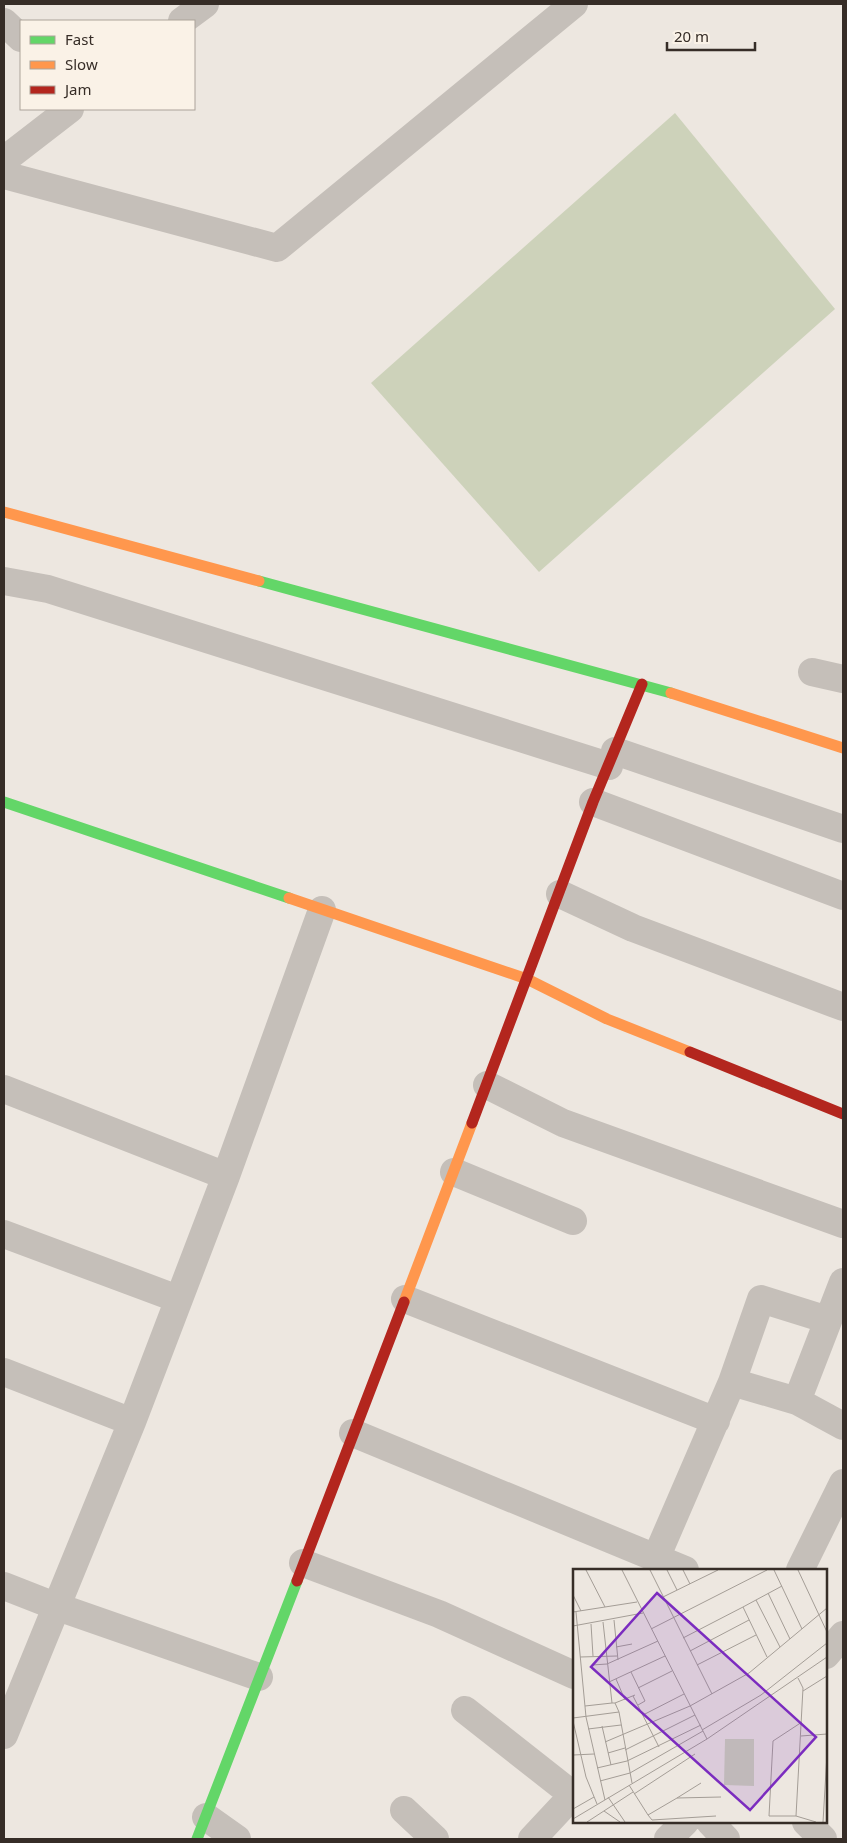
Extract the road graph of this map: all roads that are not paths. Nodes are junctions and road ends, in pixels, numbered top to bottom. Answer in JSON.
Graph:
{"nodes":[{"id":1,"x":205,"y":4,"type":"edge"},
{"id":2,"x":574,"y":4,"type":"edge"},
{"id":3,"x":183,"y":20,"type":"edge"},
{"id":4,"x":4,"y":22,"type":"edge"},
{"id":5,"x":20,"y":37,"type":"edge"},
{"id":6,"x":69,"y":110,"type":"edge"},
{"id":7,"x":4,"y":160,"type":"edge"},
{"id":8,"x":4,"y":176,"type":"edge"},
{"id":9,"x":4,"y":512,"type":"edge"},
{"id":10,"x":4,"y":581,"type":"edge"},
{"id":11,"x":812,"y":672,"type":"dead end"},
{"id":12,"x":843,"y":679,"type":"edge"},
{"id":13,"x":642,"y":684,"type":"junction"},
{"id":14,"x":843,"y":748,"type":"edge"},
{"id":15,"x":612,"y":758,"type":"junction"},
{"id":16,"x":4,"y":802,"type":"edge"},
{"id":17,"x":594,"y":802,"type":"junction"},
{"id":18,"x":843,"y":829,"type":"edge"},
{"id":19,"x":560,"y":894,"type":"junction"},
{"id":20,"x":843,"y":896,"type":"edge"},
{"id":21,"x":322,"y":910,"type":"junction"},
{"id":22,"x":527,"y":979,"type":"junction"},
{"id":23,"x":843,"y":1007,"type":"edge"},
{"id":24,"x":487,"y":1085,"type":"junction"},
{"id":25,"x":4,"y":1089,"type":"edge"},
{"id":26,"x":843,"y":1114,"type":"edge"},
{"id":27,"x":454,"y":1172,"type":"junction"},
{"id":28,"x":226,"y":1176,"type":"junction"},
{"id":29,"x":573,"y":1221,"type":"dead end"},
{"id":30,"x":843,"y":1224,"type":"edge"},
{"id":31,"x":4,"y":1234,"type":"edge"},
{"id":32,"x":843,"y":1282,"type":"edge"},
{"id":33,"x":178,"y":1299,"type":"junction"},
{"id":34,"x":405,"y":1299,"type":"junction"},
{"id":35,"x":828,"y":1320,"type":"junction"},
{"id":36,"x":4,"y":1372,"type":"edge"},
{"id":37,"x":732,"y":1382,"type":"junction"},
{"id":38,"x":797,"y":1401,"type":"junction"},
{"id":39,"x":716,"y":1421,"type":"junction"},
{"id":40,"x":132,"y":1422,"type":"junction"},
{"id":41,"x":843,"y":1426,"type":"edge"},
{"id":42,"x":353,"y":1433,"type":"junction"},
{"id":43,"x":843,"y":1483,"type":"edge"},
{"id":44,"x":656,"y":1558,"type":"junction"},
{"id":45,"x":303,"y":1563,"type":"junction"},
{"id":46,"x":683,"y":1569,"type":"edge"},
{"id":47,"x":800,"y":1569,"type":"edge"},
{"id":48,"x":4,"y":1586,"type":"edge"},
{"id":49,"x":55,"y":1606,"type":"junction"},
{"id":50,"x":573,"y":1675,"type":"edge"},
{"id":51,"x":259,"y":1677,"type":"junction"},
{"id":52,"x":465,"y":1710,"type":"dead end"},
{"id":53,"x":4,"y":1735,"type":"edge"},
{"id":54,"x":573,"y":1793,"type":"edge"},
{"id":55,"x":573,"y":1795,"type":"edge"},
{"id":56,"x":404,"y":1810,"type":"dead end"},
{"id":57,"x":684,"y":1823,"type":"edge"},
{"id":58,"x":711,"y":1823,"type":"edge"},
{"id":59,"x":807,"y":1823,"type":"edge"},
{"id":60,"x":201,"y":1828,"type":"edge"},
{"id":61,"x":237,"y":1839,"type":"edge"},
{"id":62,"x":435,"y":1839,"type":"edge"},
{"id":63,"x":532,"y":1839,"type":"edge"},
{"id":64,"x":668,"y":1839,"type":"edge"},
{"id":65,"x":726,"y":1839,"type":"edge"},
{"id":66,"x":823,"y":1839,"type":"edge"}],
"edges":[{"from":1,"to":3,"type":"street"},
{"from":2,"to":8,"type":"street"},
{"from":4,"to":5,"type":"street"},
{"from":6,"to":7,"type":"street"},
{"from":9,"to":13,"type":"street"},
{"from":10,"to":15,"type":"street"},
{"from":11,"to":12,"type":"street"},
{"from":13,"to":14,"type":"street"},
{"from":13,"to":15,"type":"street"},
{"from":15,"to":17,"type":"street"},
{"from":15,"to":18,"type":"street"},
{"from":16,"to":21,"type":"street"},
{"from":17,"to":19,"type":"street"},
{"from":17,"to":20,"type":"street"},
{"from":19,"to":22,"type":"street"},
{"from":19,"to":23,"type":"street"},
{"from":21,"to":22,"type":"street"},
{"from":21,"to":28,"type":"street"},
{"from":22,"to":24,"type":"street"},
{"from":22,"to":26,"type":"street"},
{"from":24,"to":27,"type":"street"},
{"from":24,"to":30,"type":"street"},
{"from":25,"to":28,"type":"street"},
{"from":27,"to":29,"type":"street"},
{"from":27,"to":34,"type":"street"},
{"from":28,"to":33,"type":"street"},
{"from":31,"to":33,"type":"street"},
{"from":32,"to":35,"type":"street"},
{"from":33,"to":40,"type":"street"},
{"from":34,"to":39,"type":"street"},
{"from":34,"to":42,"type":"street"},
{"from":35,"to":37,"type":"street"},
{"from":35,"to":38,"type":"street"},
{"from":36,"to":40,"type":"street"},
{"from":37,"to":38,"type":"street"},
{"from":37,"to":39,"type":"street"},
{"from":38,"to":41,"type":"street"},
{"from":39,"to":44,"type":"street"},
{"from":40,"to":49,"type":"street"},
{"from":42,"to":44,"type":"street"},
{"from":42,"to":45,"type":"street"},
{"from":43,"to":47,"type":"street"},
{"from":44,"to":46,"type":"street"},
{"from":45,"to":50,"type":"street"},
{"from":45,"to":51,"type":"street"},
{"from":48,"to":49,"type":"street"},
{"from":49,"to":51,"type":"street"},
{"from":49,"to":53,"type":"street"},
{"from":51,"to":60,"type":"street"},
{"from":52,"to":54,"type":"street"},
{"from":55,"to":63,"type":"street"},
{"from":56,"to":62,"type":"street"},
{"from":57,"to":64,"type":"street"},
{"from":58,"to":65,"type":"street"},
{"from":59,"to":66,"type":"street"},
{"from":60,"to":61,"type":"street"}]}
